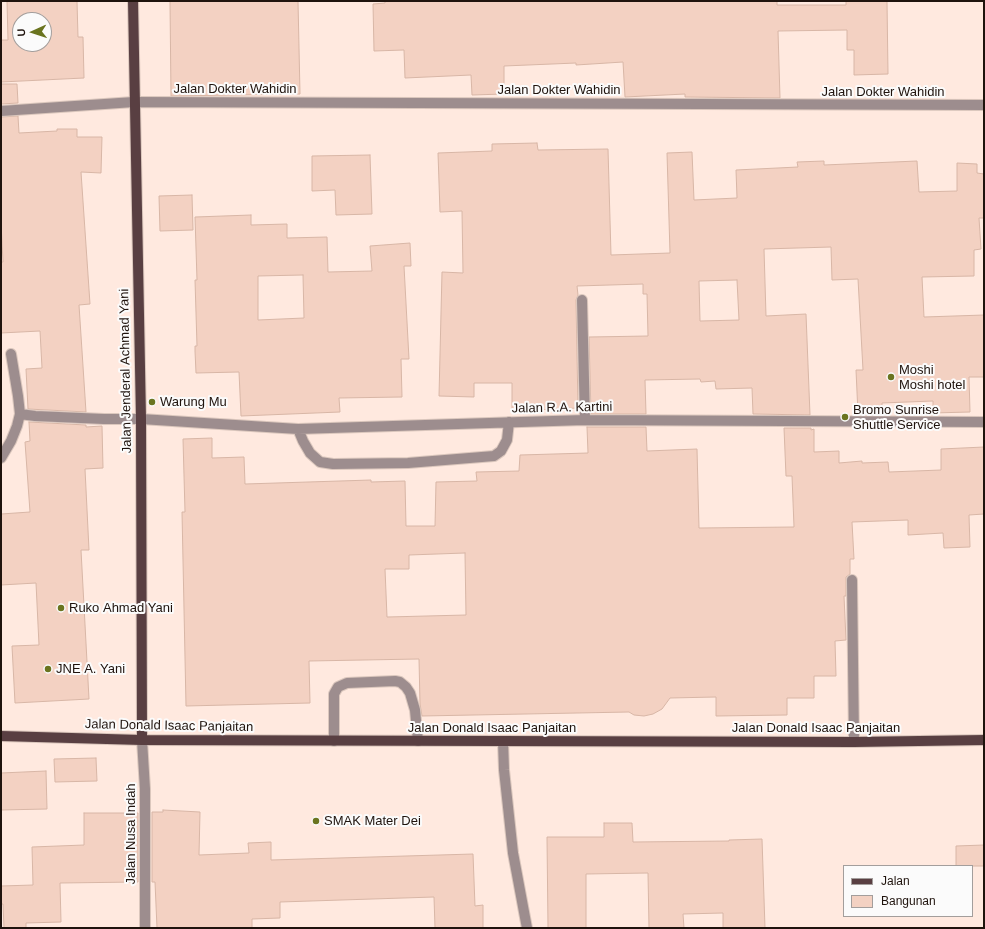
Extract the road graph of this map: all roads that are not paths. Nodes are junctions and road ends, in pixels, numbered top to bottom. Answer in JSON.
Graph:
{"nodes":[{"id":1,"x":133,"y":1,"type":"edge"},
{"id":2,"x":134,"y":102,"type":"junction"},
{"id":3,"x":984,"y":105,"type":"edge"},
{"id":4,"x":1,"y":111,"type":"edge"},
{"id":5,"x":582,"y":300,"type":"dead end"},
{"id":6,"x":11,"y":354,"type":"dead end"},
{"id":7,"x":20,"y":414,"type":"junction"},
{"id":8,"x":141,"y":418,"type":"junction"},
{"id":9,"x":585,"y":420,"type":"junction"},
{"id":10,"x":509,"y":422,"type":"junction"},
{"id":11,"x":984,"y":422,"type":"edge"},
{"id":12,"x":298,"y":429,"type":"junction"},
{"id":13,"x":1,"y":458,"type":"edge"},
{"id":14,"x":852,"y":580,"type":"dead end"},
{"id":15,"x":1,"y":736,"type":"edge"},
{"id":16,"x":142,"y":740,"type":"junction"},
{"id":17,"x":984,"y":740,"type":"edge"},
{"id":18,"x":334,"y":741,"type":"junction"},
{"id":19,"x":418,"y":741,"type":"junction"},
{"id":20,"x":503,"y":741,"type":"junction"},
{"id":21,"x":854,"y":742,"type":"junction"},
{"id":22,"x":145,"y":928,"type":"edge"},
{"id":23,"x":527,"y":928,"type":"edge"}],
"edges":[{"from":1,"to":2,"type":"main road","name":"Jalan Jenderal Achmad Yani"},
{"from":2,"to":3,"type":"street","name":"Jalan Dokter Wahidin"},
{"from":2,"to":4,"type":"street","name":"Jalan Dokter Wahidin"},
{"from":2,"to":8,"type":"main road","name":"Jalan Jenderal Achmad Yani"},
{"from":5,"to":9,"type":"street"},
{"from":6,"to":7,"type":"street"},
{"from":7,"to":8,"type":"street","name":"Jalan R.A. Kartini"},
{"from":7,"to":13,"type":"street"},
{"from":8,"to":12,"type":"street","name":"Jalan R.A. Kartini"},
{"from":8,"to":16,"type":"main road","name":"Jalan Jenderal Achmad Yani"},
{"from":9,"to":10,"type":"street","name":"Jalan R.A. Kartini"},
{"from":9,"to":11,"type":"street","name":"Jalan R.A. Kartini"},
{"from":10,"to":12,"type":"street","name":"Jalan R.A. Kartini"},
{"from":10,"to":12,"type":"street"},
{"from":14,"to":21,"type":"street"},
{"from":15,"to":16,"type":"main road","name":"Jalan Donald Isaac Panjaitan"},
{"from":16,"to":18,"type":"main road","name":"Jalan Donald Isaac Panjaitan"},
{"from":16,"to":22,"type":"street","name":"Jalan Nusa Indah"},
{"from":17,"to":21,"type":"main road","name":"Jalan Donald Isaac Panjaitan"},
{"from":18,"to":19,"type":"main road","name":"Jalan Donald Isaac Panjaitan"},
{"from":18,"to":19,"type":"street"},
{"from":19,"to":20,"type":"main road","name":"Jalan Donald Isaac Panjaitan"},
{"from":20,"to":21,"type":"main road","name":"Jalan Donald Isaac Panjaitan"},
{"from":20,"to":23,"type":"street"}]}
